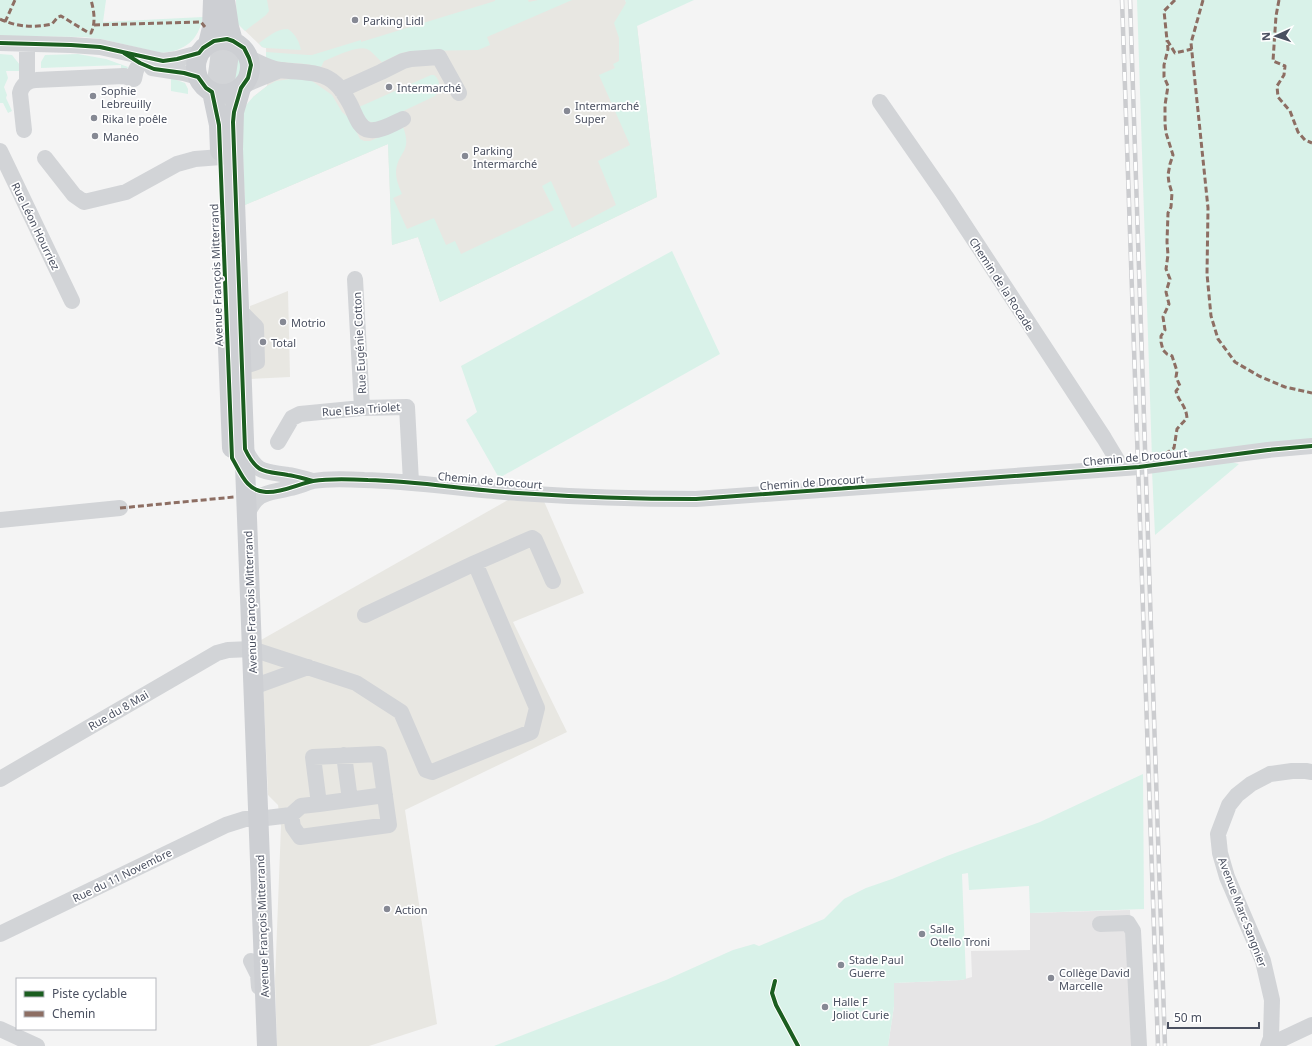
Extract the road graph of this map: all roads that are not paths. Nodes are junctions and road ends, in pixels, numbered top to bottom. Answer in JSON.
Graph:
{"nodes":[{"id":1,"x":213,"y":0,"type":"edge"},
{"id":2,"x":220,"y":0,"type":"edge"},
{"id":3,"x":225,"y":0,"type":"edge"},
{"id":4,"x":0,"y":43,"type":"edge"},
{"id":5,"x":26,"y":44,"type":"junction"},
{"id":6,"x":215,"y":44,"type":"junction"},
{"id":7,"x":124,"y":53,"type":"junction"},
{"id":8,"x":249,"y":58,"type":"junction"},
{"id":9,"x":140,"y":63,"type":"junction"},
{"id":10,"x":280,"y":70,"type":"junction"},
{"id":11,"x":198,"y":77,"type":"junction"},
{"id":12,"x":28,"y":82,"type":"junction"},
{"id":13,"x":231,"y":89,"type":"junction"},
{"id":14,"x":341,"y":90,"type":"junction"},
{"id":15,"x":459,"y":93,"type":"dead end"},
{"id":16,"x":880,"y":102,"type":"dead end"},
{"id":17,"x":403,"y":119,"type":"dead end"},
{"id":18,"x":24,"y":130,"type":"dead end"},
{"id":19,"x":0,"y":151,"type":"edge"},
{"id":20,"x":221,"y":157,"type":"junction"},
{"id":21,"x":46,"y":158,"type":"dead end"},
{"id":22,"x":355,"y":279,"type":"dead end"},
{"id":23,"x":72,"y":301,"type":"dead end"},
{"id":24,"x":244,"y":408,"type":"junction"},
{"id":25,"x":362,"y":408,"type":"junction"},
{"id":26,"x":278,"y":442,"type":"dead end"},
{"id":27,"x":1312,"y":446,"type":"edge"},
{"id":28,"x":239,"y":453,"type":"junction"},
{"id":29,"x":1122,"y":468,"type":"junction"},
{"id":30,"x":266,"y":472,"type":"junction"},
{"id":31,"x":313,"y":481,"type":"junction"},
{"id":32,"x":411,"y":482,"type":"junction"},
{"id":33,"x":246,"y":484,"type":"junction"},
{"id":34,"x":267,"y":492,"type":"junction"},
{"id":35,"x":120,"y":508,"type":"dead end"},
{"id":36,"x":248,"y":515,"type":"junction"},
{"id":37,"x":0,"y":520,"type":"edge"},
{"id":38,"x":475,"y":563,"type":"junction"},
{"id":39,"x":553,"y":581,"type":"dead end"},
{"id":40,"x":364,"y":615,"type":"dead end"},
{"id":41,"x":245,"y":649,"type":"junction"},
{"id":42,"x":308,"y":667,"type":"junction"},
{"id":43,"x":253,"y":687,"type":"junction"},
{"id":44,"x":344,"y":755,"type":"junction"},
{"id":45,"x":1312,"y":772,"type":"edge"},
{"id":46,"x":0,"y":779,"type":"edge"},
{"id":47,"x":385,"y":795,"type":"junction"},
{"id":48,"x":350,"y":800,"type":"junction"},
{"id":49,"x":319,"y":804,"type":"junction"},
{"id":50,"x":291,"y":815,"type":"junction"},
{"id":51,"x":252,"y":818,"type":"junction"},
{"id":52,"x":1100,"y":924,"type":"dead end"},
{"id":53,"x":0,"y":934,"type":"edge"},
{"id":54,"x":250,"y":961,"type":"junction"},
{"id":55,"x":1312,"y":1025,"type":"edge"},
{"id":56,"x":0,"y":1029,"type":"edge"},
{"id":57,"x":1270,"y":1042,"type":"edge"},
{"id":58,"x":28,"y":1044,"type":"edge"},
{"id":59,"x":253,"y":1046,"type":"edge"},
{"id":60,"x":261,"y":1046,"type":"edge"},
{"id":61,"x":267,"y":1046,"type":"edge"},
{"id":62,"x":1139,"y":1046,"type":"edge"}],
"edges":[{"from":1,"to":6,"type":"main road"},
{"from":2,"to":6,"type":"street"},
{"from":3,"to":6,"type":"main road"},
{"from":4,"to":5,"type":"street"},
{"from":5,"to":7,"type":"street"},
{"from":5,"to":12,"type":"street"},
{"from":6,"to":7,"type":"street"},
{"from":6,"to":8,"type":"main road"},
{"from":6,"to":11,"type":"main road"},
{"from":6,"to":13,"type":"street"},
{"from":7,"to":9,"type":"street"},
{"from":8,"to":10,"type":"street"},
{"from":8,"to":13,"type":"main road"},
{"from":9,"to":11,"type":"street"},
{"from":9,"to":12,"type":"street"},
{"from":10,"to":13,"type":"street"},
{"from":10,"to":14,"type":"street"},
{"from":11,"to":13,"type":"main road"},
{"from":12,"to":18,"type":"street"},
{"from":13,"to":20,"type":"main road","name":"Avenue François Mitterrand"},
{"from":13,"to":24,"type":"main road","name":"Avenue François Mitterrand"},
{"from":13,"to":24,"type":"street"},
{"from":14,"to":15,"type":"street"},
{"from":14,"to":17,"type":"street"},
{"from":16,"to":29,"type":"street","name":"Chemin de la Rocade"},
{"from":19,"to":23,"type":"street","name":"Rue Léon Hourriez"},
{"from":20,"to":21,"type":"street"},
{"from":20,"to":28,"type":"main road","name":"Avenue François Mitterrand"},
{"from":22,"to":25,"type":"street","name":"Rue Eugénie Cotton"},
{"from":24,"to":28,"type":"main road","name":"Avenue François Mitterrand"},
{"from":25,"to":26,"type":"street","name":"Rue Elsa Triolet"},
{"from":25,"to":32,"type":"street","name":"Rue Elsa Triolet"},
{"from":27,"to":29,"type":"street","name":"Chemin de Drocourt"},
{"from":28,"to":30,"type":"street"},
{"from":28,"to":33,"type":"main road","name":"Avenue François Mitterrand"},
{"from":28,"to":41,"type":"main road","name":"Avenue François Mitterrand"},
{"from":29,"to":32,"type":"street","name":"Chemin de Drocourt"},
{"from":30,"to":31,"type":"street","name":"Chemin de Drocourt"},
{"from":30,"to":33,"type":"street"},
{"from":31,"to":32,"type":"street","name":"Chemin de Drocourt"},
{"from":31,"to":34,"type":"street","name":"Chemin de Drocourt"},
{"from":33,"to":34,"type":"street","name":"Chemin de Drocourt"},
{"from":33,"to":36,"type":"main road","name":"Avenue François Mitterrand"},
{"from":34,"to":36,"type":"street","name":"Chemin de Drocourt"},
{"from":35,"to":37,"type":"street"},
{"from":36,"to":41,"type":"main road","name":"Avenue François Mitterrand"},
{"from":38,"to":39,"type":"street"},
{"from":38,"to":40,"type":"street"},
{"from":38,"to":42,"type":"street"},
{"from":41,"to":42,"type":"street"},
{"from":41,"to":43,"type":"main road","name":"Avenue François Mitterrand"},
{"from":41,"to":46,"type":"street","name":"Rue du 8 Mai"},
{"from":41,"to":51,"type":"main road","name":"Avenue François Mitterrand"},
{"from":42,"to":43,"type":"street"},
{"from":43,"to":51,"type":"main road","name":"Avenue François Mitterrand"},
{"from":44,"to":47,"type":"street"},
{"from":44,"to":48,"type":"street"},
{"from":44,"to":49,"type":"street"},
{"from":45,"to":57,"type":"street","name":"Avenue Marc Sangnier"},
{"from":47,"to":48,"type":"street"},
{"from":47,"to":50,"type":"street"},
{"from":48,"to":49,"type":"street"},
{"from":49,"to":50,"type":"street"},
{"from":50,"to":51,"type":"street","name":"Rue du 11 Novembre"},
{"from":51,"to":53,"type":"street","name":"Rue du 11 Novembre"},
{"from":51,"to":54,"type":"main road","name":"Avenue François Mitterrand"},
{"from":51,"to":61,"type":"main road","name":"Avenue François Mitterrand"},
{"from":52,"to":62,"type":"street"},
{"from":54,"to":59,"type":"main road","name":"Avenue François Mitterrand"},
{"from":54,"to":60,"type":"street"},
{"from":55,"to":57,"type":"street"},
{"from":56,"to":58,"type":"street"}]}
